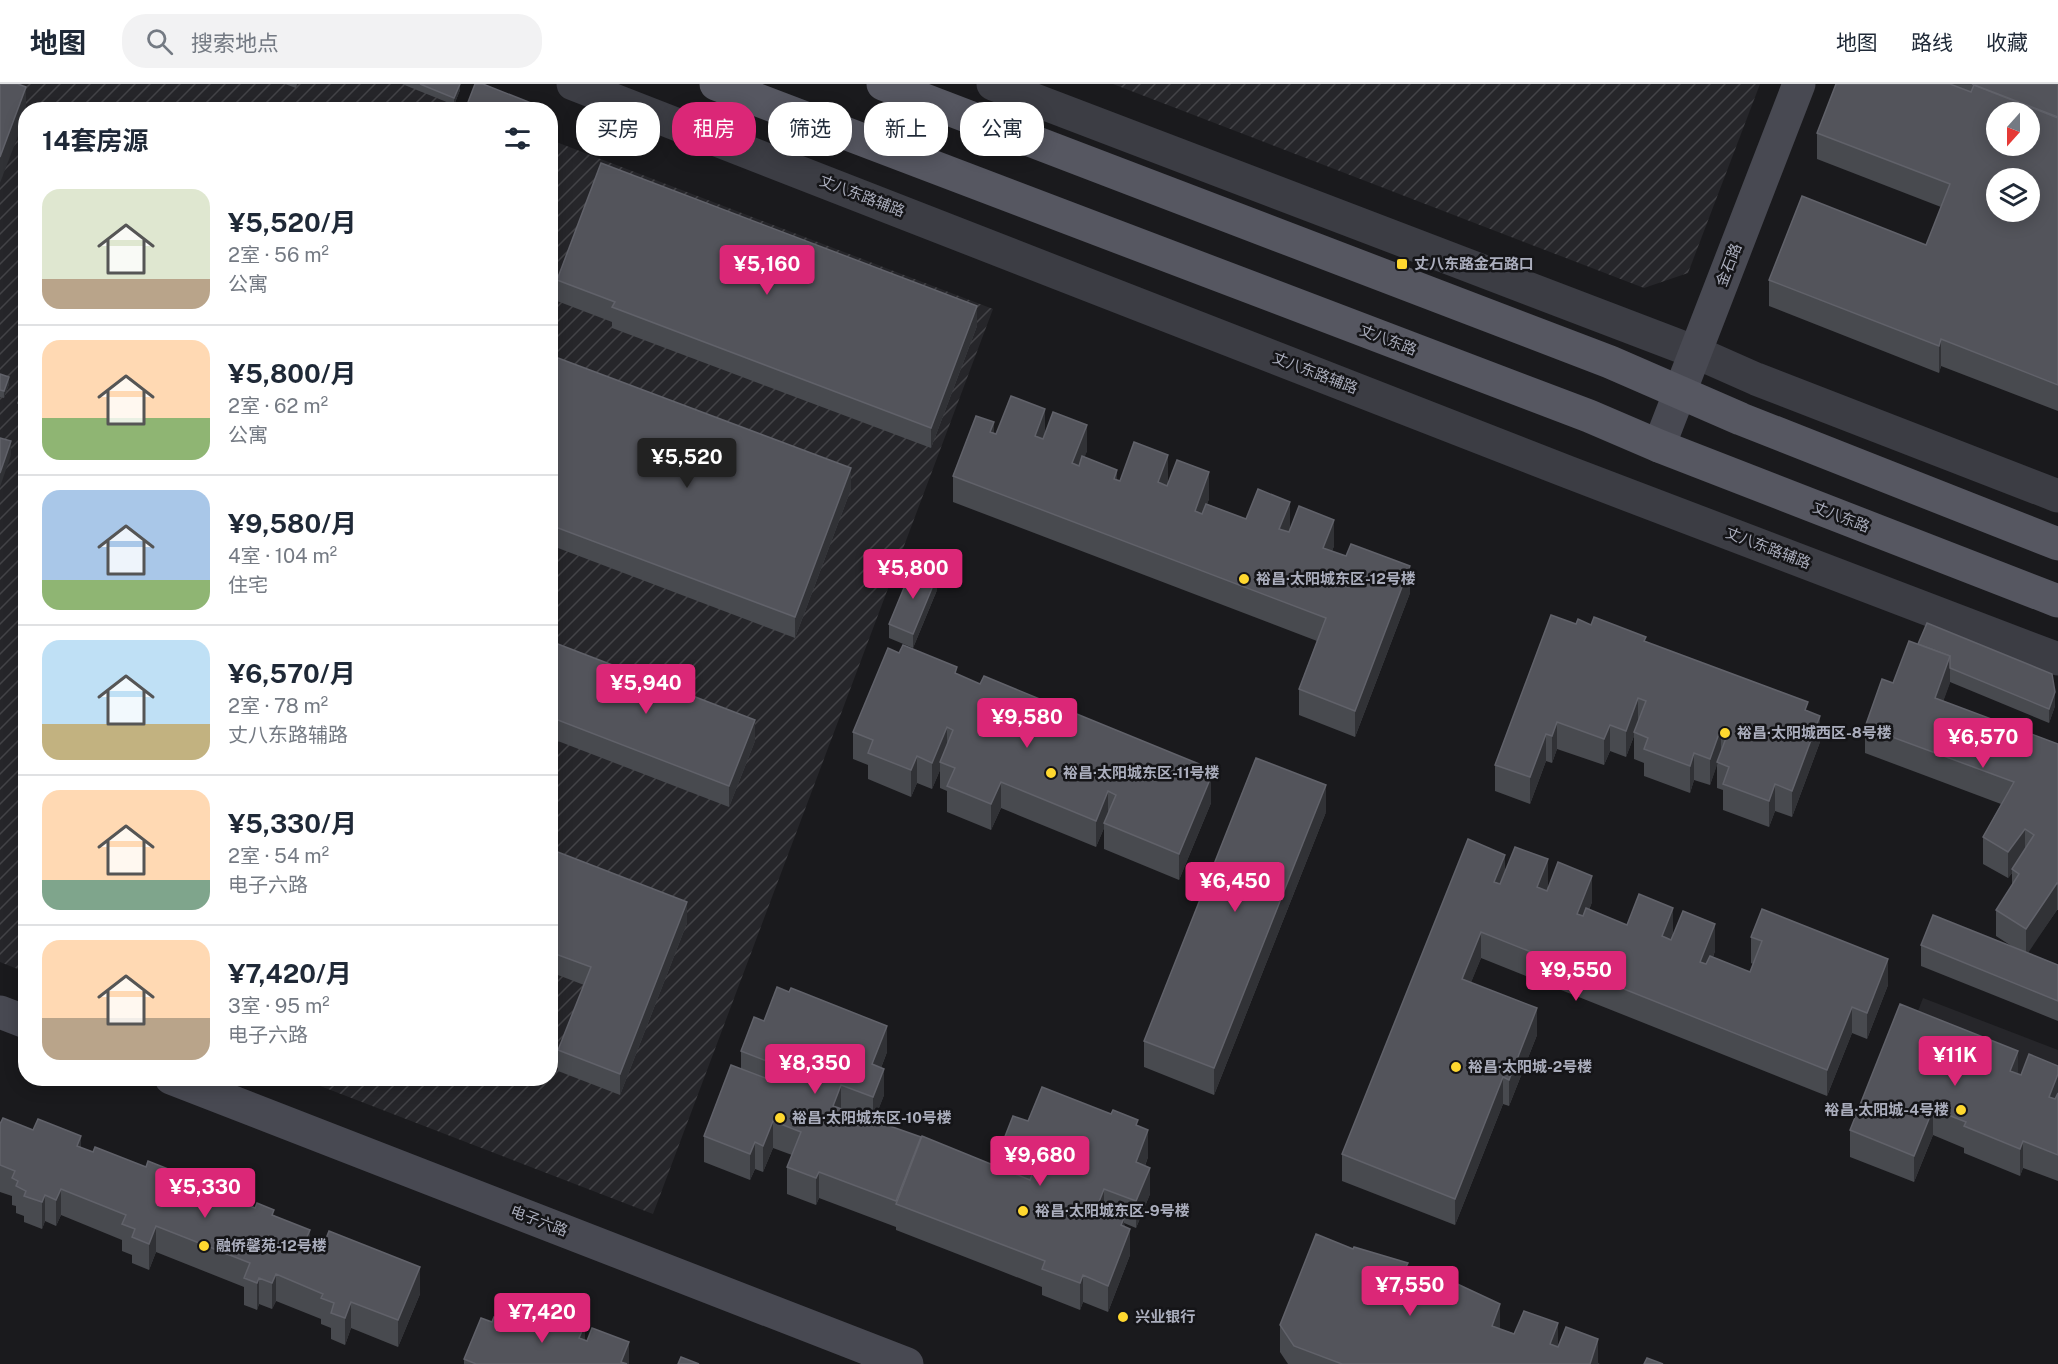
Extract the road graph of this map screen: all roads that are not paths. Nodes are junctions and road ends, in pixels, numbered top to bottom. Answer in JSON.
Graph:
{"nodes":[{"id":1,"x":573,"y":84,"type":"edge"},
{"id":2,"x":716,"y":84,"type":"edge"},
{"id":3,"x":883,"y":84,"type":"edge"},
{"id":4,"x":993,"y":84,"type":"edge"},
{"id":5,"x":1799,"y":84,"type":"edge"},
{"id":6,"x":1695,"y":352,"type":"junction"},
{"id":7,"x":1680,"y":392,"type":"junction"},
{"id":8,"x":1659,"y":446,"type":"junction"},
{"id":9,"x":2058,"y":496,"type":"edge"},
{"id":10,"x":2058,"y":544,"type":"edge"},
{"id":11,"x":2058,"y":601,"type":"edge"},
{"id":12,"x":2058,"y":659,"type":"edge"},
{"id":13,"x":0,"y":1012,"type":"edge"},
{"id":14,"x":18,"y":1019,"type":"edge"},
{"id":15,"x":192,"y":1086,"type":"edge"},
{"id":16,"x":907,"y":1364,"type":"edge"}],
"edges":[{"from":1,"to":12,"type":"street","name":"丈八东路辅路"},
{"from":2,"to":8,"type":"main road","name":"丈八东路"},
{"from":3,"to":7,"type":"main road"},
{"from":4,"to":6,"type":"street"},
{"from":5,"to":6,"type":"street","name":"金石路"},
{"from":6,"to":7,"type":"street","name":"金石路"},
{"from":6,"to":9,"type":"street"},
{"from":7,"to":8,"type":"street","name":"金石路"},
{"from":7,"to":10,"type":"main road"},
{"from":8,"to":11,"type":"main road","name":"丈八东路"},
{"from":13,"to":14,"type":"street"},
{"from":15,"to":16,"type":"street","name":"电子六路"}]}
